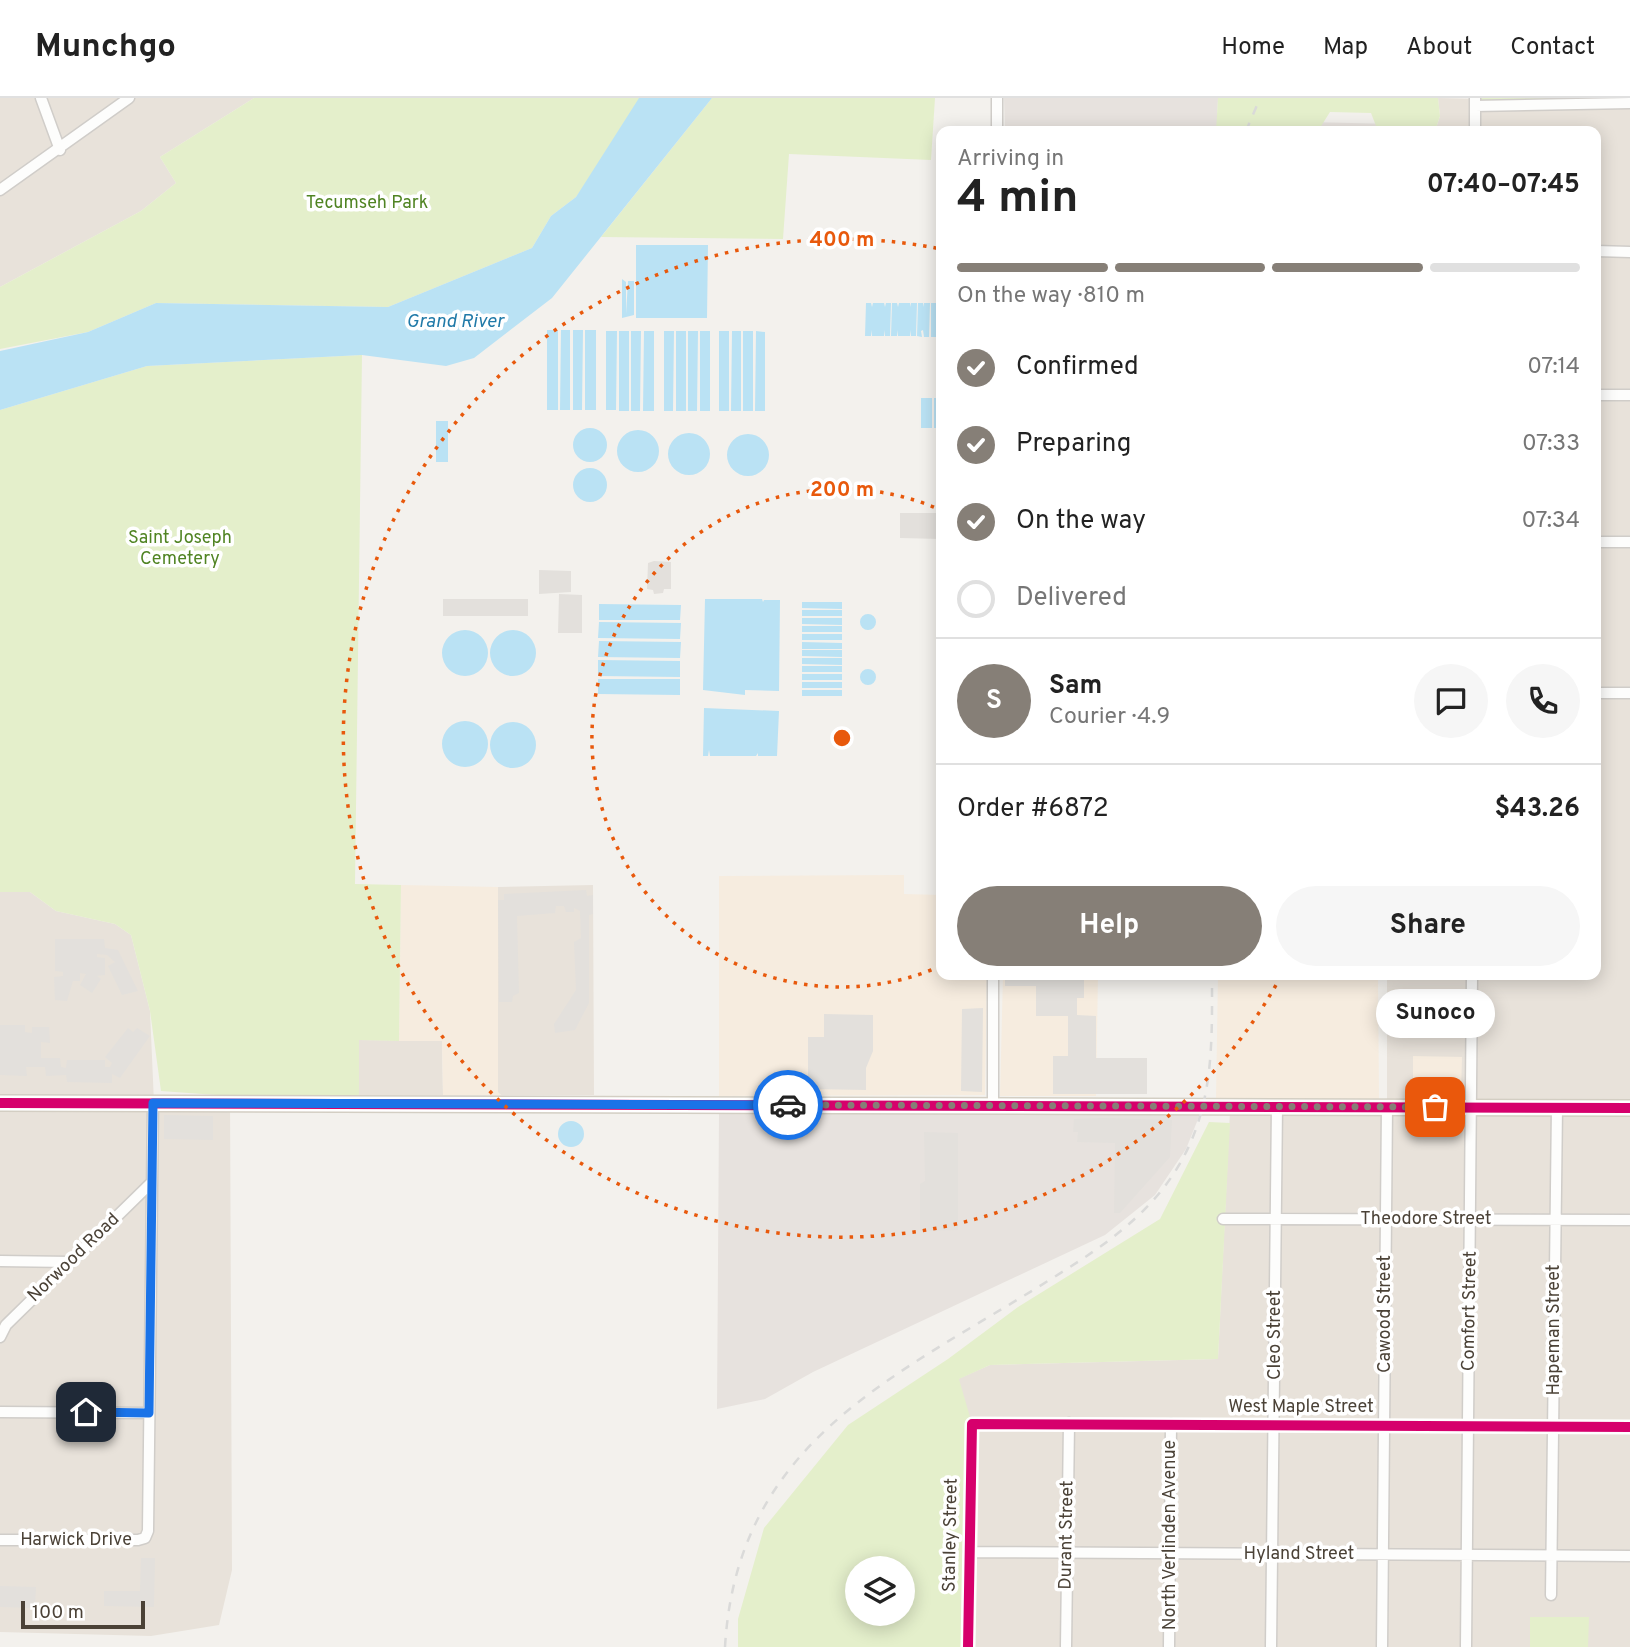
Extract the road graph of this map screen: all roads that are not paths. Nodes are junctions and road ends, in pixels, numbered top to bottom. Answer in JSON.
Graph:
{"nodes":[{"id":1,"x":41,"y":98,"type":"edge"},
{"id":2,"x":129,"y":98,"type":"edge"},
{"id":3,"x":997,"y":98,"type":"edge"},
{"id":4,"x":1475,"y":102,"type":"edge"},
{"id":5,"x":1630,"y":103,"type":"edge"},
{"id":6,"x":997,"y":126,"type":"edge"},
{"id":7,"x":1475,"y":126,"type":"edge"},
{"id":8,"x":60,"y":150,"type":"junction"},
{"id":9,"x":0,"y":190,"type":"edge"},
{"id":10,"x":1601,"y":251,"type":"edge"},
{"id":11,"x":1630,"y":251,"type":"edge"},
{"id":12,"x":1601,"y":395,"type":"edge"},
{"id":13,"x":1630,"y":395,"type":"edge"},
{"id":14,"x":1601,"y":542,"type":"edge"},
{"id":15,"x":1630,"y":542,"type":"edge"},
{"id":16,"x":1601,"y":693,"type":"edge"},
{"id":17,"x":1630,"y":693,"type":"edge"},
{"id":18,"x":993,"y":980,"type":"edge"},
{"id":19,"x":1472,"y":980,"type":"edge"},
{"id":20,"x":0,"y":1103,"type":"edge"},
{"id":21,"x":153,"y":1103,"type":"junction"},
{"id":22,"x":993,"y":1105,"type":"junction"},
{"id":23,"x":1277,"y":1107,"type":"junction"},
{"id":24,"x":1387,"y":1107,"type":"junction"},
{"id":25,"x":1472,"y":1107,"type":"junction"},
{"id":26,"x":1557,"y":1107,"type":"junction"},
{"id":27,"x":1630,"y":1108,"type":"edge"},
{"id":28,"x":152,"y":1182,"type":"junction"},
{"id":29,"x":1223,"y":1219,"type":"dead end"},
{"id":30,"x":1276,"y":1219,"type":"junction"},
{"id":31,"x":1471,"y":1219,"type":"junction"},
{"id":32,"x":1386,"y":1220,"type":"junction"},
{"id":33,"x":1555,"y":1220,"type":"junction"},
{"id":34,"x":1630,"y":1220,"type":"edge"},
{"id":35,"x":0,"y":1261,"type":"edge"},
{"id":36,"x":70,"y":1262,"type":"junction"},
{"id":37,"x":0,"y":1337,"type":"edge"},
{"id":38,"x":0,"y":1412,"type":"edge"},
{"id":39,"x":149,"y":1413,"type":"junction"},
{"id":40,"x":1069,"y":1423,"type":"junction"},
{"id":41,"x":1171,"y":1423,"type":"junction"},
{"id":42,"x":972,"y":1424,"type":"joint"},
{"id":43,"x":1274,"y":1425,"type":"junction"},
{"id":44,"x":1385,"y":1425,"type":"junction"},
{"id":45,"x":1468,"y":1426,"type":"junction"},
{"id":46,"x":1554,"y":1427,"type":"junction"},
{"id":47,"x":1630,"y":1427,"type":"edge"},
{"id":48,"x":0,"y":1540,"type":"edge"},
{"id":49,"x":969,"y":1552,"type":"junction"},
{"id":50,"x":1067,"y":1552,"type":"junction"},
{"id":51,"x":1169,"y":1553,"type":"junction"},
{"id":52,"x":1272,"y":1553,"type":"junction"},
{"id":53,"x":1383,"y":1555,"type":"junction"},
{"id":54,"x":1467,"y":1555,"type":"junction"},
{"id":55,"x":1552,"y":1555,"type":"junction"},
{"id":56,"x":1630,"y":1556,"type":"edge"},
{"id":57,"x":1551,"y":1595,"type":"dead end"},
{"id":58,"x":968,"y":1647,"type":"edge"},
{"id":59,"x":1066,"y":1647,"type":"edge"},
{"id":60,"x":1169,"y":1647,"type":"edge"},
{"id":61,"x":1271,"y":1647,"type":"edge"},
{"id":62,"x":1382,"y":1647,"type":"edge"},
{"id":63,"x":1466,"y":1647,"type":"edge"}],
"edges":[{"from":1,"to":8,"type":"street"},
{"from":2,"to":8,"type":"street"},
{"from":3,"to":6,"type":"street"},
{"from":4,"to":5,"type":"street"},
{"from":4,"to":7,"type":"street"},
{"from":8,"to":9,"type":"street"},
{"from":10,"to":11,"type":"street"},
{"from":12,"to":13,"type":"street"},
{"from":14,"to":15,"type":"street"},
{"from":16,"to":17,"type":"street"},
{"from":18,"to":22,"type":"street"},
{"from":19,"to":25,"type":"street","name":"Comfort Street"},
{"from":20,"to":21,"type":"street"},
{"from":21,"to":22,"type":"street"},
{"from":21,"to":28,"type":"street"},
{"from":22,"to":23,"type":"street"},
{"from":23,"to":24,"type":"street"},
{"from":23,"to":30,"type":"street","name":"Cleo Street"},
{"from":24,"to":25,"type":"street"},
{"from":24,"to":32,"type":"street","name":"Cawood Street"},
{"from":25,"to":26,"type":"street"},
{"from":25,"to":31,"type":"street","name":"Comfort Street"},
{"from":26,"to":27,"type":"street"},
{"from":26,"to":33,"type":"street","name":"Hapeman Street"},
{"from":28,"to":36,"type":"street","name":"Norwood Road"},
{"from":28,"to":39,"type":"street"},
{"from":29,"to":30,"type":"street","name":"Theodore Street"},
{"from":30,"to":32,"type":"street","name":"Theodore Street"},
{"from":30,"to":43,"type":"street","name":"Cleo Street"},
{"from":31,"to":32,"type":"street","name":"Theodore Street"},
{"from":31,"to":33,"type":"street","name":"Theodore Street"},
{"from":31,"to":45,"type":"street","name":"Comfort Street"},
{"from":32,"to":44,"type":"street","name":"Cawood Street"},
{"from":33,"to":34,"type":"street","name":"Theodore Street"},
{"from":33,"to":46,"type":"street","name":"Hapeman Street"},
{"from":35,"to":36,"type":"street"},
{"from":36,"to":37,"type":"street","name":"Norwood Road"},
{"from":38,"to":39,"type":"street"},
{"from":39,"to":48,"type":"street","name":"Harwick Drive"},
{"from":40,"to":41,"type":"street","name":"West Maple Street"},
{"from":40,"to":42,"type":"street","name":"West Maple Street"},
{"from":40,"to":50,"type":"street","name":"Durant Street"},
{"from":41,"to":43,"type":"street","name":"West Maple Street"},
{"from":41,"to":51,"type":"street","name":"North Verlinden Avenue"},
{"from":42,"to":49,"type":"street","name":"Stanley Street"},
{"from":43,"to":44,"type":"street","name":"West Maple Street"},
{"from":43,"to":52,"type":"street","name":"Cleo Street"},
{"from":44,"to":45,"type":"street","name":"West Maple Street"},
{"from":44,"to":53,"type":"street","name":"Cawood Street"},
{"from":45,"to":46,"type":"street","name":"West Maple Street"},
{"from":45,"to":54,"type":"street","name":"Comfort Street"},
{"from":46,"to":47,"type":"street","name":"West Maple Street"},
{"from":46,"to":55,"type":"street","name":"Hapeman Street"},
{"from":49,"to":50,"type":"street","name":"Hyland Street"},
{"from":49,"to":58,"type":"street","name":"Stanley Street"},
{"from":50,"to":51,"type":"street","name":"Hyland Street"},
{"from":50,"to":59,"type":"street","name":"Durant Street"},
{"from":51,"to":52,"type":"street","name":"Hyland Street"},
{"from":51,"to":60,"type":"street","name":"North Verlinden Avenue"},
{"from":52,"to":53,"type":"street","name":"Hyland Street"},
{"from":52,"to":61,"type":"street","name":"Cleo Street"},
{"from":53,"to":54,"type":"street","name":"Hyland Street"},
{"from":53,"to":62,"type":"street","name":"Cawood Street"},
{"from":54,"to":55,"type":"street","name":"Hyland Street"},
{"from":54,"to":63,"type":"street","name":"Comfort Street"},
{"from":55,"to":56,"type":"street","name":"Hyland Street"},
{"from":55,"to":57,"type":"street","name":"Hapeman Street"}]}
